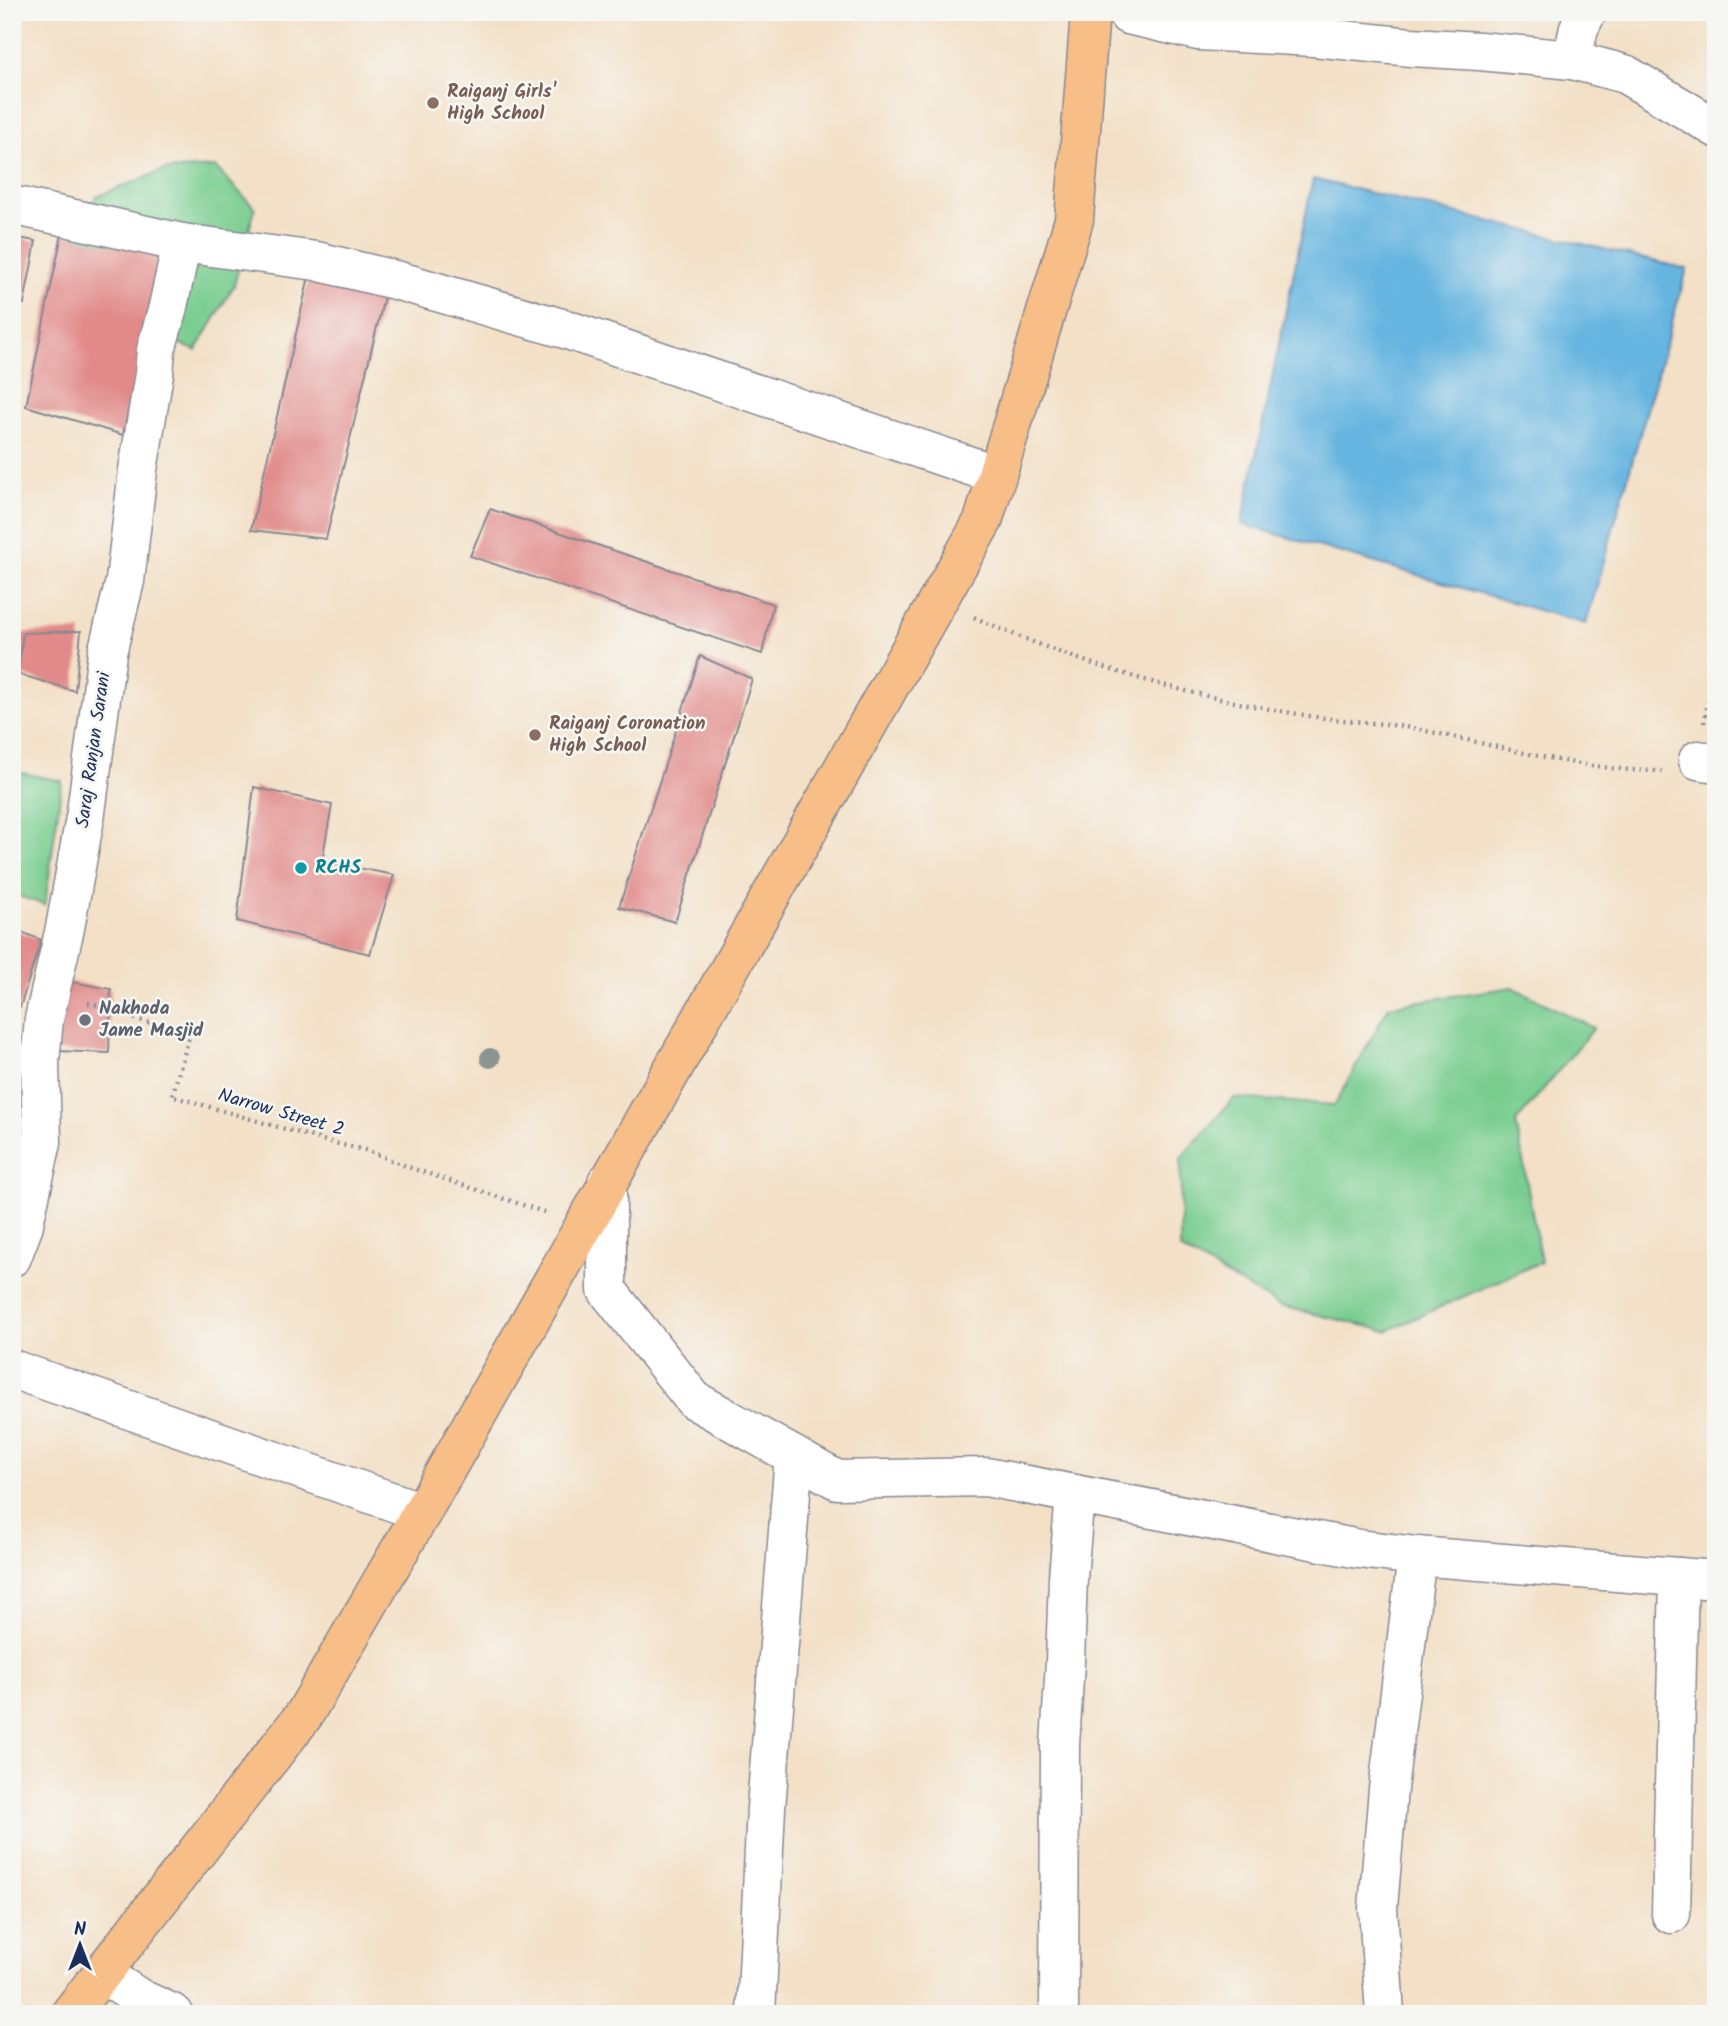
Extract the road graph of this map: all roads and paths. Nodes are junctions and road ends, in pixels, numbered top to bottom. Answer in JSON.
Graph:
{"nodes":[{"id":1,"x":1587,"y":12,"type":"edge"},
{"id":2,"x":1110,"y":19,"type":"edge"},
{"id":3,"x":1572,"y":60,"type":"junction"},
{"id":4,"x":1716,"y":128,"type":"edge"},
{"id":5,"x":12,"y":205,"type":"edge"},
{"id":6,"x":182,"y":243,"type":"junction"},
{"id":7,"x":997,"y":475,"type":"junction"},
{"id":8,"x":938,"y":601,"type":"junction"},
{"id":9,"x":1716,"y":659,"type":"edge"},
{"id":10,"x":1707,"y":761,"type":"edge"},
{"id":11,"x":49,"y":998,"type":"junction"},
{"id":12,"x":607,"y":1182,"type":"junction"},
{"id":13,"x":580,"y":1230,"type":"junction"},
{"id":14,"x":12,"y":1257,"type":"edge"},
{"id":15,"x":12,"y":1369,"type":"edge"},
{"id":16,"x":794,"y":1456,"type":"junction"},
{"id":17,"x":1075,"y":1494,"type":"junction"},
{"id":18,"x":422,"y":1513,"type":"junction"},
{"id":19,"x":1417,"y":1556,"type":"junction"},
{"id":20,"x":1697,"y":1578,"type":"edge"},
{"id":21,"x":1671,"y":1914,"type":"dead end"},
{"id":22,"x":102,"y":1973,"type":"junction"},
{"id":23,"x":70,"y":2014,"type":"edge"},
{"id":24,"x":174,"y":2014,"type":"edge"},
{"id":25,"x":756,"y":2014,"type":"edge"},
{"id":26,"x":1059,"y":2014,"type":"edge"},
{"id":27,"x":1385,"y":2014,"type":"edge"}],
"edges":[{"from":1,"to":3,"type":"street"},
{"from":2,"to":3,"type":"street"},
{"from":2,"to":7,"type":"main road"},
{"from":3,"to":4,"type":"street"},
{"from":5,"to":6,"type":"street"},
{"from":6,"to":7,"type":"street"},
{"from":6,"to":11,"type":"street","name":"Saraj Ranjan Sarani"},
{"from":7,"to":8,"type":"main road"},
{"from":8,"to":10,"type":"path"},
{"from":8,"to":12,"type":"main road"},
{"from":9,"to":10,"type":"path"},
{"from":11,"to":13,"type":"path","name":"Narrow Street 2"},
{"from":11,"to":14,"type":"street","name":"Saraj Ranjan Sarani"},
{"from":12,"to":13,"type":"main road"},
{"from":12,"to":16,"type":"street"},
{"from":13,"to":18,"type":"main road"},
{"from":15,"to":18,"type":"street"},
{"from":16,"to":17,"type":"street"},
{"from":16,"to":25,"type":"street"},
{"from":17,"to":19,"type":"street"},
{"from":17,"to":26,"type":"street"},
{"from":18,"to":22,"type":"main road"},
{"from":19,"to":20,"type":"street"},
{"from":19,"to":27,"type":"street"},
{"from":20,"to":21,"type":"street"},
{"from":22,"to":23,"type":"main road"},
{"from":22,"to":24,"type":"street"}]}
